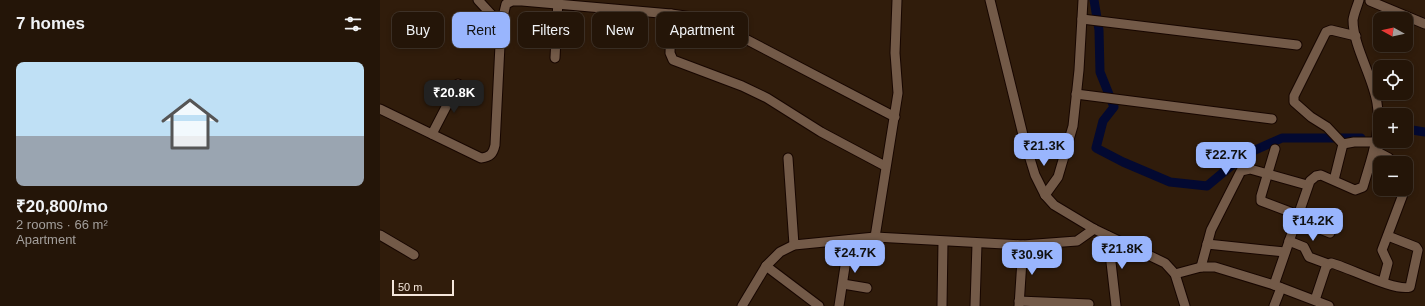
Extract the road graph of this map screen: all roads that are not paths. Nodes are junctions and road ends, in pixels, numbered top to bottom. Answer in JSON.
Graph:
{"nodes":[{"id":1,"x":478,"y":0,"type":"edge"},
{"id":2,"x":897,"y":0,"type":"edge"},
{"id":3,"x":990,"y":0,"type":"edge"},
{"id":4,"x":1083,"y":0,"type":"edge"},
{"id":5,"x":1360,"y":0,"type":"edge"},
{"id":6,"x":1370,"y":1,"type":"dead end"},
{"id":7,"x":558,"y":2,"type":"edge"},
{"id":8,"x":489,"y":12,"type":"edge"},
{"id":9,"x":503,"y":12,"type":"edge"},
{"id":10,"x":656,"y":12,"type":"edge"},
{"id":11,"x":1082,"y":19,"type":"junction"},
{"id":12,"x":1424,"y":21,"type":"edge"},
{"id":13,"x":1356,"y":36,"type":"junction"},
{"id":14,"x":748,"y":40,"type":"edge"},
{"id":15,"x":1297,"y":45,"type":"dead end"},
{"id":16,"x":500,"y":48,"type":"edge"},
{"id":17,"x":670,"y":48,"type":"edge"},
{"id":18,"x":555,"y":58,"type":"dead end"},
{"id":19,"x":458,"y":84,"type":"dead end"},
{"id":20,"x":1076,"y":94,"type":"junction"},
{"id":21,"x":1377,"y":108,"type":"edge"},
{"id":22,"x":380,"y":109,"type":"edge"},
{"id":23,"x":895,"y":117,"type":"junction"},
{"id":24,"x":1272,"y":119,"type":"dead end"},
{"id":25,"x":432,"y":134,"type":"junction"},
{"id":26,"x":1342,"y":143,"type":"junction"},
{"id":27,"x":1373,"y":146,"type":"edge"},
{"id":28,"x":1276,"y":148,"type":"dead end"},
{"id":29,"x":1374,"y":148,"type":"edge"},
{"id":30,"x":1377,"y":148,"type":"edge"},
{"id":31,"x":1387,"y":156,"type":"edge"},
{"id":32,"x":788,"y":158,"type":"dead end"},
{"id":33,"x":885,"y":166,"type":"junction"},
{"id":34,"x":1267,"y":174,"type":"junction"},
{"id":35,"x":1334,"y":180,"type":"junction"},
{"id":36,"x":1307,"y":185,"type":"junction"},
{"id":37,"x":1045,"y":195,"type":"junction"},
{"id":38,"x":1402,"y":196,"type":"edge"},
{"id":39,"x":1297,"y":217,"type":"junction"},
{"id":40,"x":1094,"y":229,"type":"junction"},
{"id":41,"x":1330,"y":233,"type":"dead end"},
{"id":42,"x":380,"y":235,"type":"edge"},
{"id":43,"x":1108,"y":236,"type":"junction"},
{"id":44,"x":1388,"y":236,"type":"junction"},
{"id":45,"x":875,"y":237,"type":"junction"},
{"id":46,"x":848,"y":240,"type":"junction"},
{"id":47,"x":1289,"y":241,"type":"junction"},
{"id":48,"x":943,"y":242,"type":"junction"},
{"id":49,"x":977,"y":244,"type":"junction"},
{"id":50,"x":1207,"y":244,"type":"junction"},
{"id":51,"x":794,"y":245,"type":"junction"},
{"id":52,"x":1024,"y":246,"type":"junction"},
{"id":53,"x":1285,"y":252,"type":"junction"},
{"id":54,"x":414,"y":255,"type":"dead end"},
{"id":55,"x":1328,"y":264,"type":"junction"},
{"id":56,"x":766,"y":266,"type":"junction"},
{"id":57,"x":1201,"y":267,"type":"junction"},
{"id":58,"x":1175,"y":274,"type":"junction"},
{"id":59,"x":1383,"y":282,"type":"junction"},
{"id":60,"x":843,"y":284,"type":"junction"},
{"id":61,"x":1277,"y":287,"type":"junction"},
{"id":62,"x":867,"y":288,"type":"dead end"},
{"id":63,"x":1314,"y":300,"type":"junction"},
{"id":64,"x":813,"y":304,"type":"edge"},
{"id":65,"x":1019,"y":304,"type":"edge"},
{"id":66,"x":1089,"y":304,"type":"dead end"},
{"id":67,"x":742,"y":306,"type":"edge"},
{"id":68,"x":839,"y":306,"type":"edge"},
{"id":69,"x":942,"y":306,"type":"edge"},
{"id":70,"x":975,"y":306,"type":"edge"},
{"id":71,"x":1116,"y":306,"type":"edge"},
{"id":72,"x":1185,"y":306,"type":"edge"},
{"id":73,"x":1274,"y":306,"type":"edge"},
{"id":74,"x":1329,"y":306,"type":"edge"}],
"edges":[{"from":1,"to":8,"type":"street"},
{"from":2,"to":23,"type":"street"},
{"from":3,"to":37,"type":"street"},
{"from":4,"to":11,"type":"street"},
{"from":5,"to":13,"type":"street"},
{"from":6,"to":12,"type":"street"},
{"from":7,"to":9,"type":"street"},
{"from":7,"to":10,"type":"street"},
{"from":7,"to":18,"type":"street"},
{"from":11,"to":15,"type":"street"},
{"from":11,"to":20,"type":"street"},
{"from":13,"to":21,"type":"street"},
{"from":13,"to":26,"type":"street"},
{"from":14,"to":23,"type":"street"},
{"from":16,"to":25,"type":"street"},
{"from":17,"to":33,"type":"street"},
{"from":19,"to":25,"type":"street"},
{"from":20,"to":24,"type":"street"},
{"from":20,"to":37,"type":"street"},
{"from":22,"to":25,"type":"street"},
{"from":23,"to":33,"type":"street"},
{"from":26,"to":27,"type":"street"},
{"from":26,"to":35,"type":"street"},
{"from":28,"to":34,"type":"street"},
{"from":29,"to":35,"type":"street"},
{"from":30,"to":31,"type":"street"},
{"from":32,"to":51,"type":"street"},
{"from":33,"to":45,"type":"street"},
{"from":34,"to":36,"type":"street"},
{"from":34,"to":39,"type":"street"},
{"from":34,"to":50,"type":"street"},
{"from":35,"to":36,"type":"street"},
{"from":36,"to":39,"type":"street"},
{"from":37,"to":40,"type":"street"},
{"from":38,"to":44,"type":"street"},
{"from":39,"to":41,"type":"street"},
{"from":39,"to":47,"type":"street"},
{"from":40,"to":43,"type":"street"},
{"from":40,"to":52,"type":"street"},
{"from":42,"to":54,"type":"street"},
{"from":43,"to":58,"type":"street"},
{"from":43,"to":71,"type":"street"},
{"from":44,"to":59,"type":"street"},
{"from":44,"to":59,"type":"street"},
{"from":45,"to":46,"type":"street"},
{"from":45,"to":48,"type":"street"},
{"from":46,"to":51,"type":"street"},
{"from":46,"to":60,"type":"street"},
{"from":47,"to":53,"type":"street"},
{"from":47,"to":55,"type":"street"},
{"from":48,"to":49,"type":"street"},
{"from":48,"to":69,"type":"street"},
{"from":49,"to":52,"type":"street"},
{"from":49,"to":70,"type":"street"},
{"from":50,"to":53,"type":"street"},
{"from":50,"to":57,"type":"street"},
{"from":51,"to":56,"type":"street"},
{"from":52,"to":65,"type":"street"},
{"from":53,"to":61,"type":"street"},
{"from":55,"to":59,"type":"street"},
{"from":55,"to":63,"type":"street"},
{"from":56,"to":64,"type":"street"},
{"from":56,"to":67,"type":"street"},
{"from":57,"to":58,"type":"street"},
{"from":57,"to":61,"type":"street"},
{"from":58,"to":72,"type":"street"},
{"from":60,"to":62,"type":"street"},
{"from":60,"to":68,"type":"street"},
{"from":61,"to":63,"type":"street"},
{"from":61,"to":73,"type":"street"},
{"from":63,"to":74,"type":"street"},
{"from":65,"to":66,"type":"street"}]}
